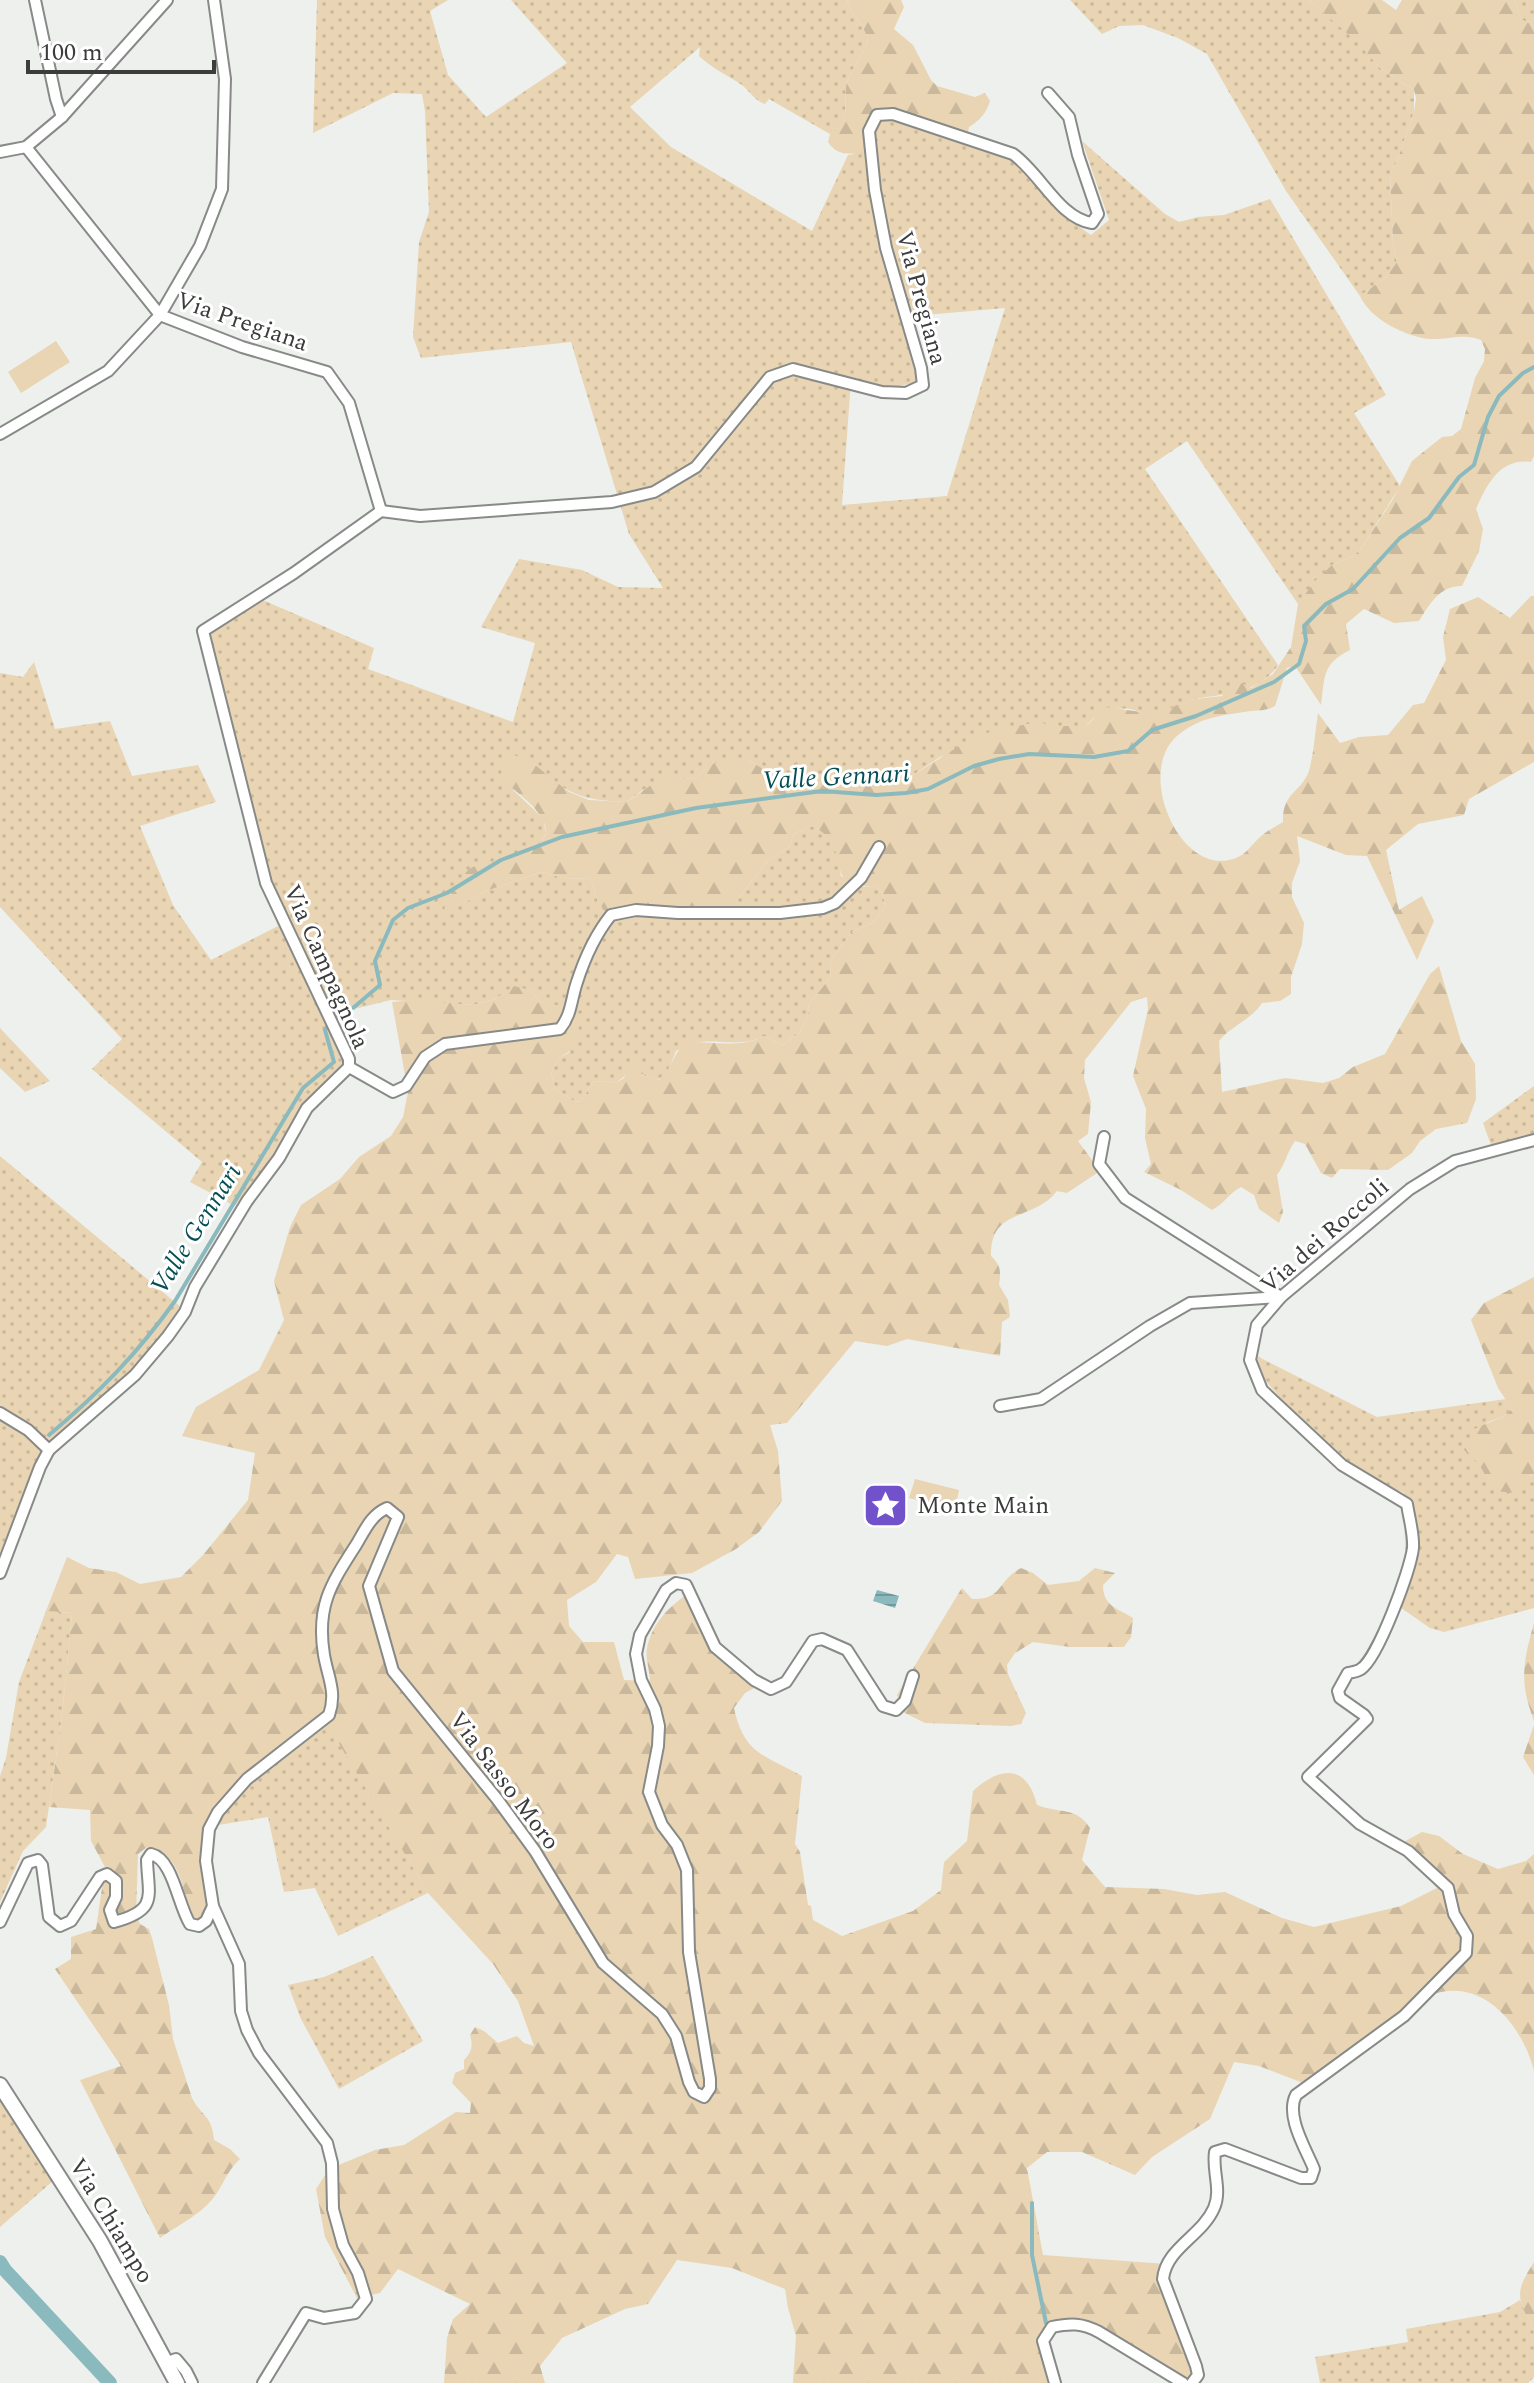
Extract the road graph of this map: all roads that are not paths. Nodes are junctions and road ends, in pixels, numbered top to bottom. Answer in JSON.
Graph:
{"nodes":[{"id":1,"x":35,"y":0,"type":"edge"},
{"id":2,"x":167,"y":0,"type":"edge"},
{"id":3,"x":214,"y":0,"type":"edge"},
{"id":4,"x":1048,"y":93,"type":"dead end"},
{"id":5,"x":62,"y":117,"type":"junction"},
{"id":6,"x":26,"y":147,"type":"junction"},
{"id":7,"x":0,"y":152,"type":"edge"},
{"id":8,"x":160,"y":315,"type":"junction"},
{"id":9,"x":0,"y":434,"type":"edge"},
{"id":10,"x":381,"y":511,"type":"junction"},
{"id":11,"x":879,"y":847,"type":"dead end"},
{"id":12,"x":349,"y":1067,"type":"junction"},
{"id":13,"x":1104,"y":1137,"type":"dead end"},
{"id":14,"x":1534,"y":1140,"type":"edge"},
{"id":15,"x":1281,"y":1297,"type":"junction"},
{"id":16,"x":1000,"y":1406,"type":"dead end"},
{"id":17,"x":0,"y":1413,"type":"edge"},
{"id":18,"x":49,"y":1450,"type":"junction"},
{"id":19,"x":0,"y":1573,"type":"edge"},
{"id":20,"x":913,"y":1676,"type":"dead end"},
{"id":21,"x":213,"y":1906,"type":"junction"},
{"id":22,"x":0,"y":1922,"type":"edge"},
{"id":23,"x":0,"y":2085,"type":"edge"},
{"id":24,"x":166,"y":2363,"type":"junction"},
{"id":25,"x":177,"y":2383,"type":"edge"},
{"id":26,"x":192,"y":2383,"type":"edge"},
{"id":27,"x":263,"y":2383,"type":"edge"},
{"id":28,"x":1055,"y":2383,"type":"edge"},
{"id":29,"x":1183,"y":2383,"type":"edge"},
{"id":30,"x":1192,"y":2383,"type":"edge"}],
"edges":[{"from":1,"to":5,"type":"street"},
{"from":2,"to":5,"type":"street"},
{"from":3,"to":8,"type":"street"},
{"from":4,"to":10,"type":"street","name":"Via Pregiana"},
{"from":5,"to":6,"type":"street"},
{"from":6,"to":7,"type":"street"},
{"from":6,"to":8,"type":"street","name":"Via Pregiana"},
{"from":8,"to":9,"type":"street"},
{"from":8,"to":10,"type":"street","name":"Via Pregiana"},
{"from":10,"to":12,"type":"street","name":"Via Campagnola"},
{"from":11,"to":12,"type":"street"},
{"from":12,"to":18,"type":"street","name":"Via Campagnola"},
{"from":13,"to":15,"type":"street"},
{"from":14,"to":15,"type":"street","name":"Via dei Roccoli"},
{"from":15,"to":16,"type":"street"},
{"from":15,"to":30,"type":"street","name":"Via dei Roccoli"},
{"from":17,"to":18,"type":"street"},
{"from":18,"to":19,"type":"street","name":"Via Campagnola"},
{"from":20,"to":21,"type":"street","name":"Via Sasso Moro"},
{"from":21,"to":22,"type":"street"},
{"from":21,"to":27,"type":"street"},
{"from":23,"to":24,"type":"main road","name":"Via Chiampo"},
{"from":24,"to":25,"type":"main road","name":"Via Chiampo"},
{"from":24,"to":26,"type":"street"},
{"from":28,"to":29,"type":"street"}]}
